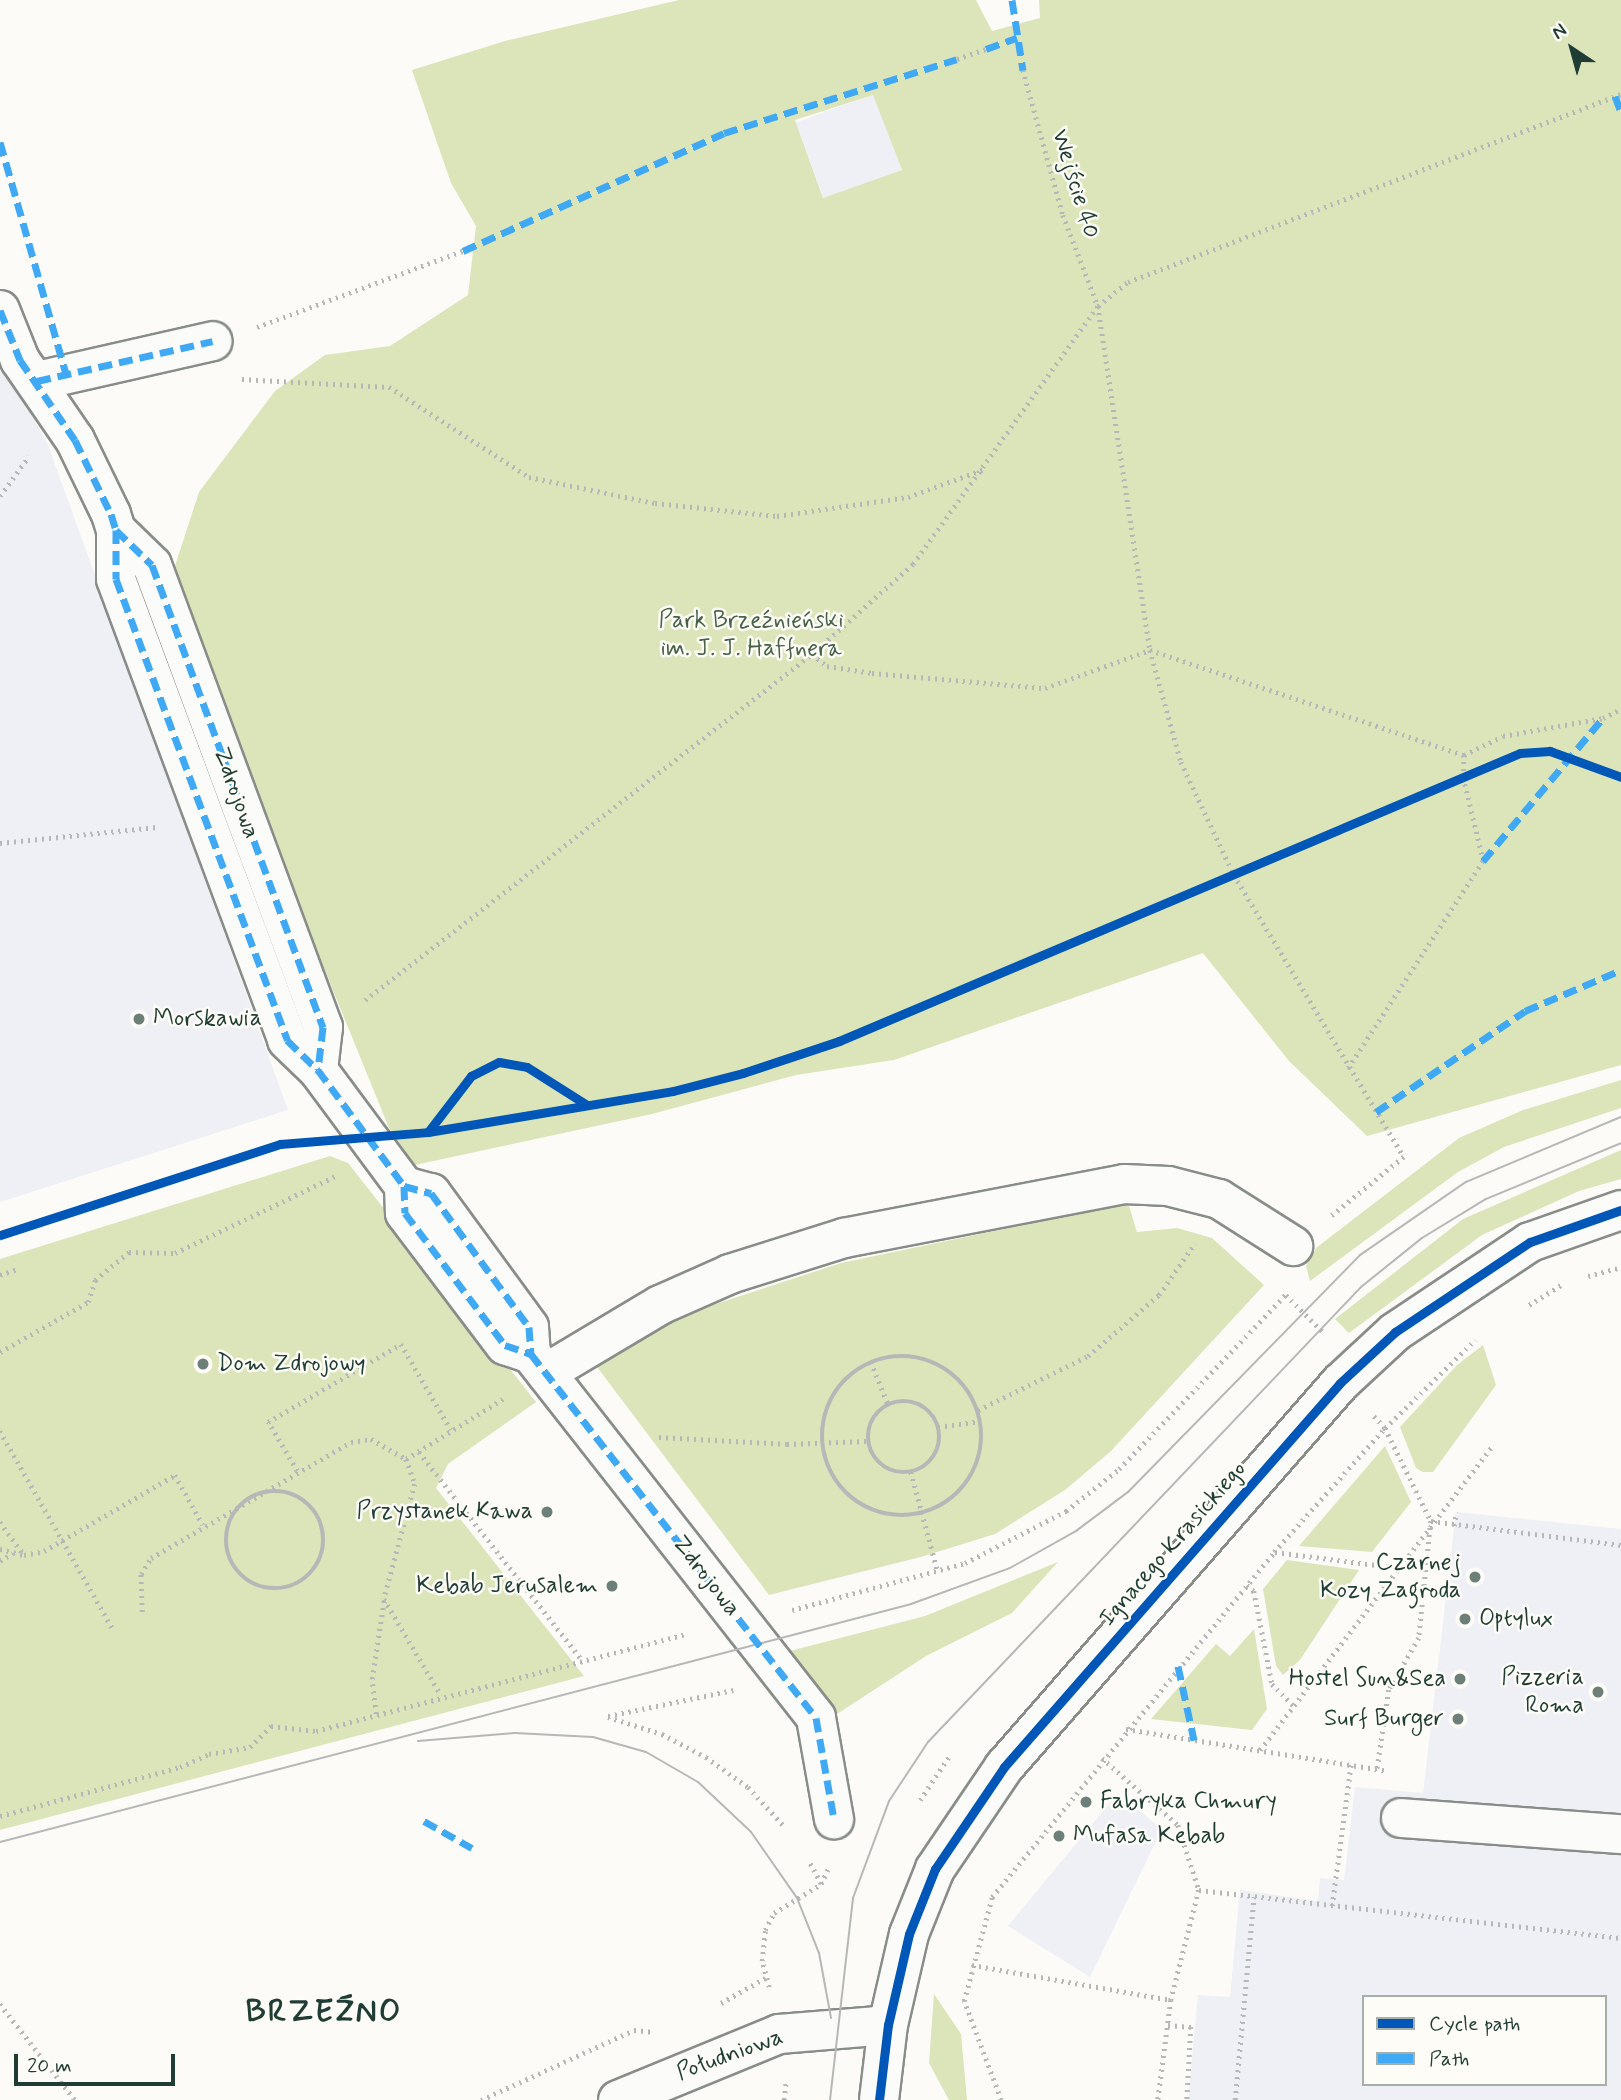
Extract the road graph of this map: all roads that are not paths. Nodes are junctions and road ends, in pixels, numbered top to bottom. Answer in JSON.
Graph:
{"nodes":[{"id":1,"x":0,"y":310,"type":"edge"},
{"id":2,"x":213,"y":341,"type":"road end"},
{"id":3,"x":55,"y":371,"type":"junction"},
{"id":4,"x":116,"y":530,"type":"junction"},
{"id":5,"x":318,"y":1070,"type":"junction"},
{"id":6,"x":1621,"y":1210,"type":"edge"},
{"id":7,"x":1293,"y":1246,"type":"road end"},
{"id":8,"x":539,"y":1363,"type":"junction"},
{"id":9,"x":1401,"y":1818,"type":"dead end"},
{"id":10,"x":834,"y":1819,"type":"dead end"},
{"id":11,"x":1621,"y":1834,"type":"edge"},
{"id":12,"x":888,"y":2025,"type":"junction"},
{"id":13,"x":618,"y":2100,"type":"edge"},
{"id":14,"x":879,"y":2100,"type":"edge"}],
"edges":[{"from":1,"to":3,"type":"street","name":"Zdrojowa"},
{"from":2,"to":3,"type":"street"},
{"from":3,"to":4,"type":"street","name":"Zdrojowa"},
{"from":4,"to":5,"type":"street","name":"Zdrojowa"},
{"from":4,"to":5,"type":"street","name":"Zdrojowa"},
{"from":5,"to":8,"type":"street","name":"Zdrojowa"},
{"from":6,"to":12,"type":"street","name":"Ignacego Krasickiego"},
{"from":7,"to":8,"type":"street"},
{"from":8,"to":10,"type":"street","name":"Zdrojowa"},
{"from":9,"to":11,"type":"street"},
{"from":12,"to":13,"type":"street","name":"Południowa"},
{"from":12,"to":14,"type":"street","name":"Ignacego Krasickiego"}]}
